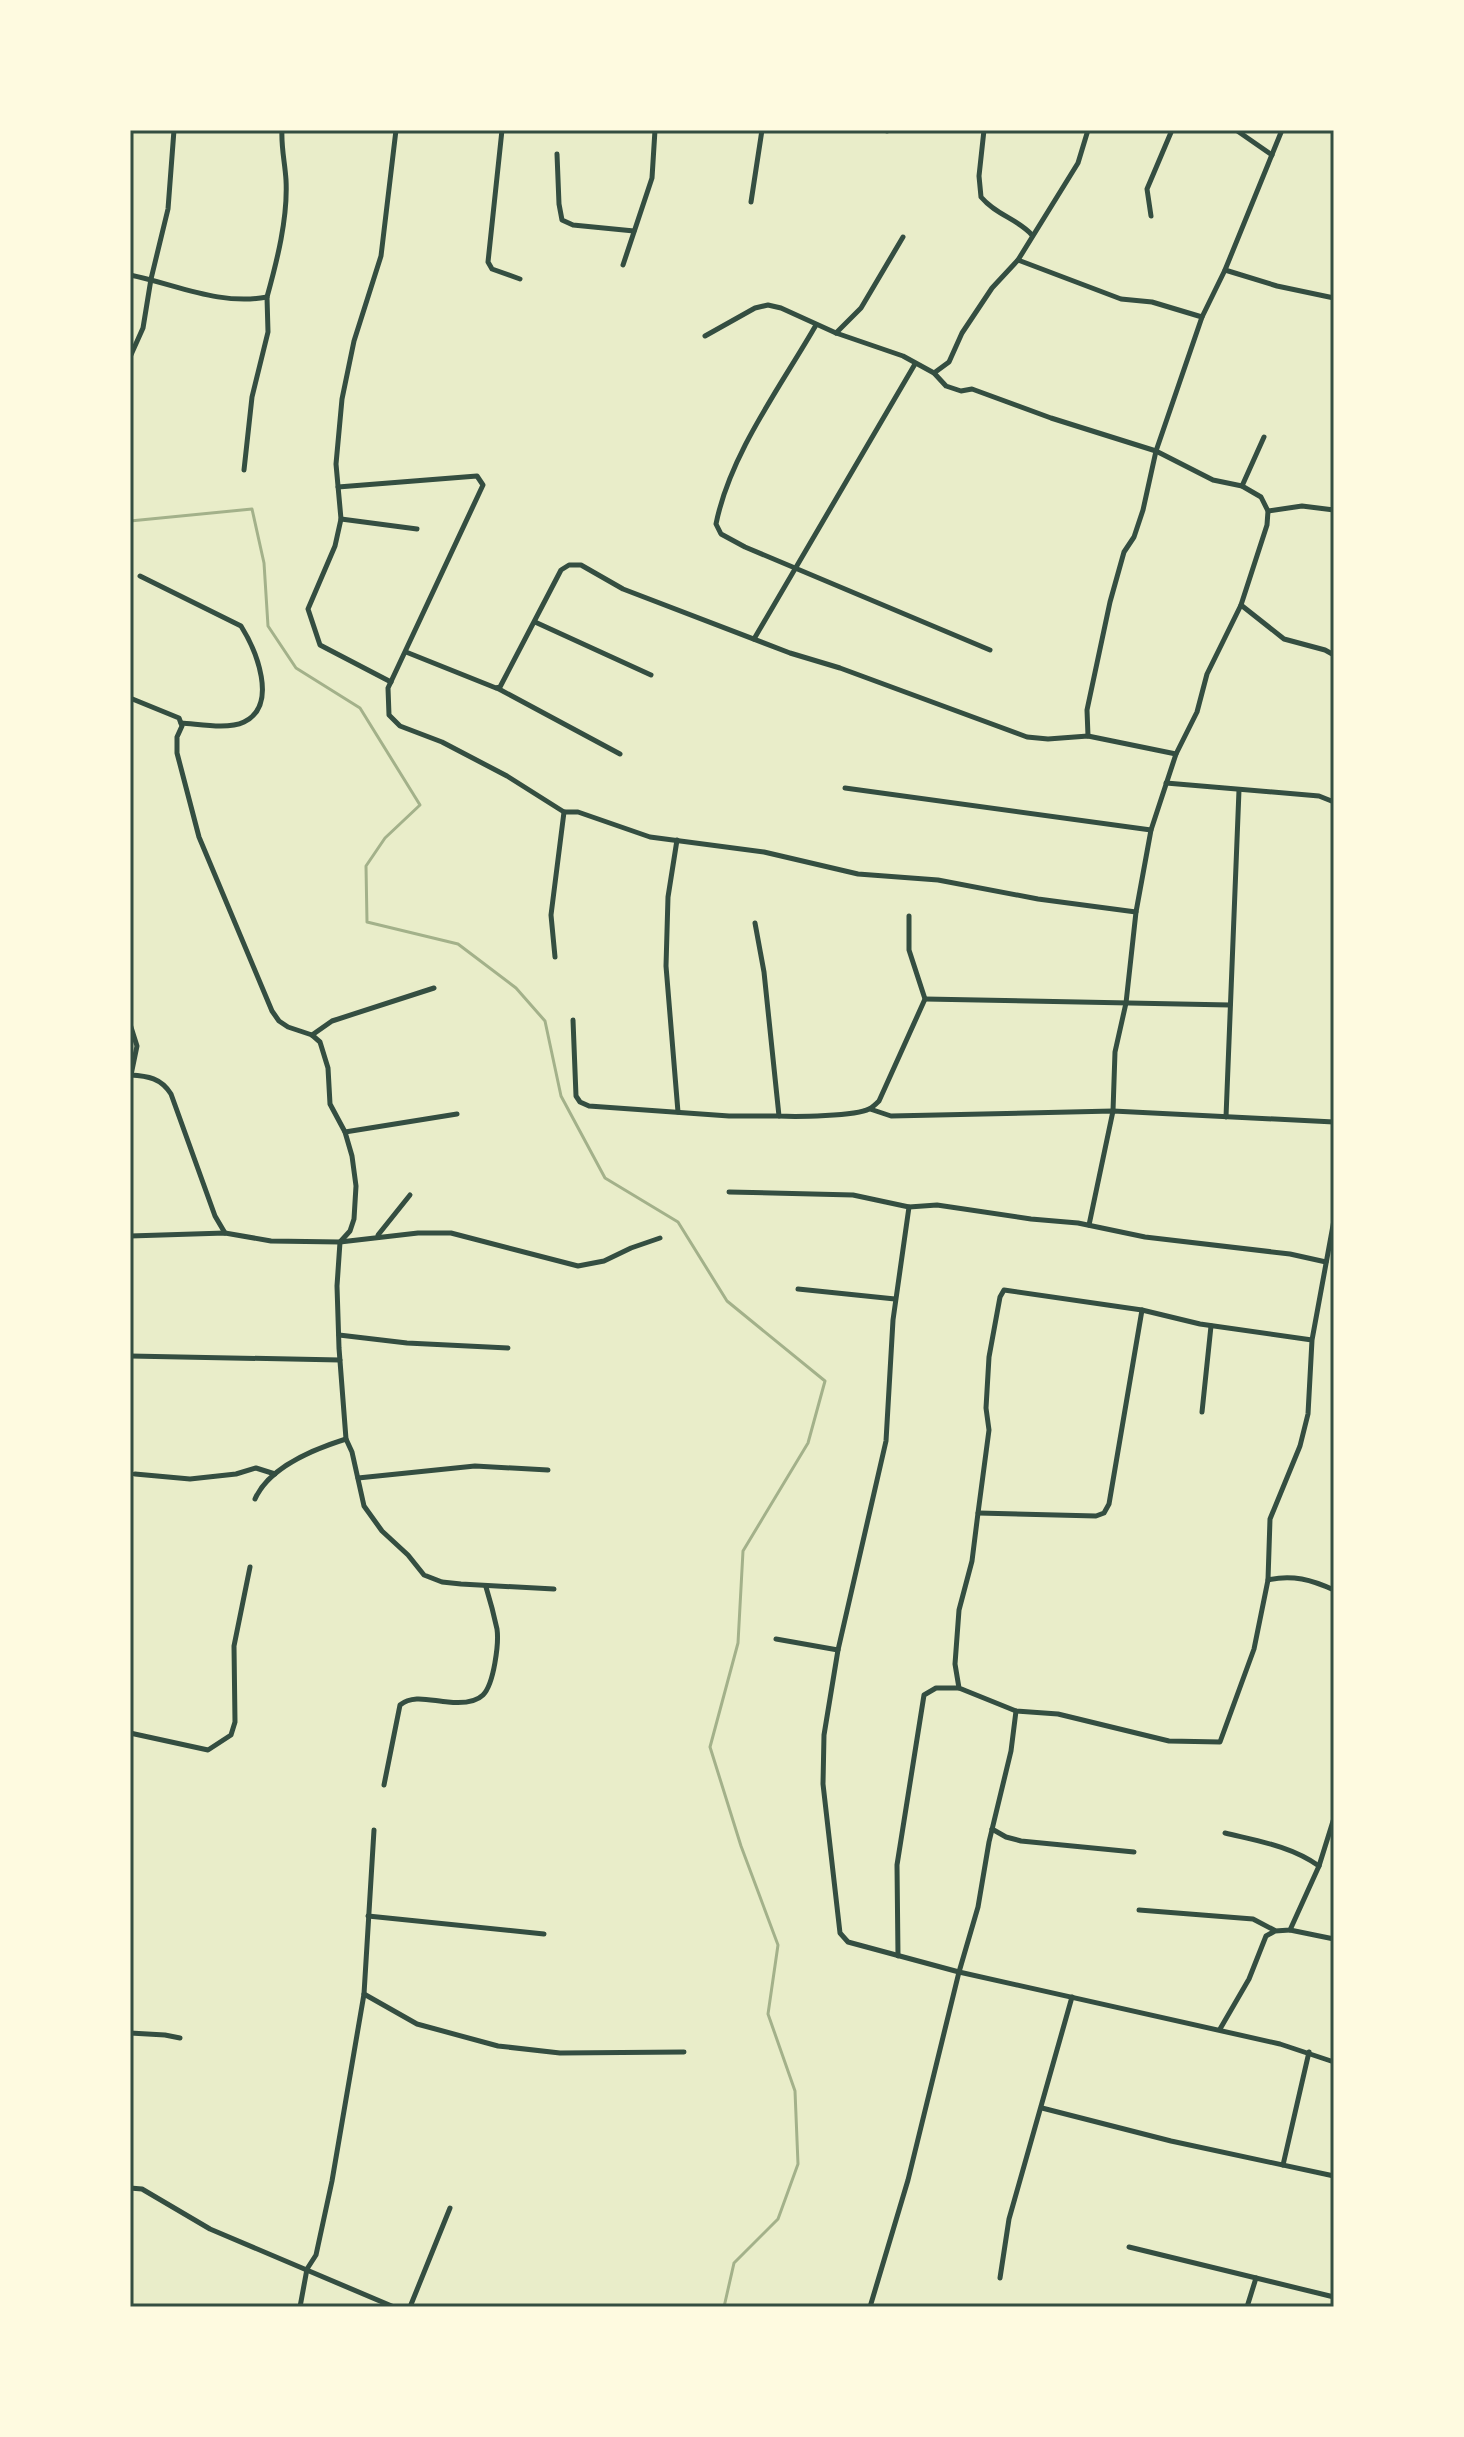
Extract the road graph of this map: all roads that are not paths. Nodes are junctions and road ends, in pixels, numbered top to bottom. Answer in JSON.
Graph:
{"nodes":[{"id":1,"x":174,"y":130,"type":"edge"},
{"id":2,"x":282,"y":130,"type":"edge"},
{"id":3,"x":396,"y":130,"type":"edge"},
{"id":4,"x":502,"y":130,"type":"edge"},
{"id":5,"x":655,"y":130,"type":"edge"},
{"id":6,"x":762,"y":130,"type":"edge"},
{"id":7,"x":984,"y":130,"type":"edge"},
{"id":8,"x":1088,"y":130,"type":"edge"},
{"id":9,"x":1173,"y":130,"type":"edge"},
{"id":10,"x":1236,"y":130,"type":"edge"},
{"id":11,"x":1282,"y":130,"type":"edge"},
{"id":12,"x":557,"y":154,"type":"dead end"},
{"id":13,"x":1272,"y":155,"type":"junction"},
{"id":14,"x":751,"y":202,"type":"dead end"},
{"id":15,"x":1151,"y":216,"type":"dead end"},
{"id":16,"x":634,"y":231,"type":"junction"},
{"id":17,"x":1032,"y":235,"type":"junction"},
{"id":18,"x":903,"y":237,"type":"dead end"},
{"id":19,"x":1018,"y":260,"type":"junction"},
{"id":20,"x":623,"y":265,"type":"dead end"},
{"id":21,"x":1225,"y":270,"type":"junction"},
{"id":22,"x":130,"y":275,"type":"edge"},
{"id":23,"x":151,"y":279,"type":"junction"},
{"id":24,"x":520,"y":279,"type":"dead end"},
{"id":25,"x":267,"y":297,"type":"junction"},
{"id":26,"x":1334,"y":298,"type":"edge"},
{"id":27,"x":1202,"y":317,"type":"junction"},
{"id":28,"x":816,"y":325,"type":"junction"},
{"id":29,"x":836,"y":333,"type":"junction"},
{"id":30,"x":705,"y":336,"type":"dead end"},
{"id":31,"x":130,"y":357,"type":"edge"},
{"id":32,"x":915,"y":364,"type":"junction"},
{"id":33,"x":934,"y":373,"type":"junction"},
{"id":34,"x":1264,"y":437,"type":"dead end"},
{"id":35,"x":1156,"y":451,"type":"junction"},
{"id":36,"x":244,"y":470,"type":"dead end"},
{"id":37,"x":1242,"y":486,"type":"junction"},
{"id":38,"x":338,"y":487,"type":"junction"},
{"id":39,"x":1334,"y":510,"type":"edge"},
{"id":40,"x":1268,"y":511,"type":"junction"},
{"id":41,"x":341,"y":519,"type":"junction"},
{"id":42,"x":417,"y":529,"type":"dead end"},
{"id":43,"x":796,"y":568,"type":"junction"},
{"id":44,"x":140,"y":576,"type":"dead end"},
{"id":45,"x":1241,"y":605,"type":"junction"},
{"id":46,"x":535,"y":622,"type":"junction"},
{"id":47,"x":754,"y":639,"type":"junction"},
{"id":48,"x":990,"y":650,"type":"dead end"},
{"id":49,"x":406,"y":652,"type":"junction"},
{"id":50,"x":1334,"y":655,"type":"edge"},
{"id":51,"x":651,"y":675,"type":"dead end"},
{"id":52,"x":391,"y":682,"type":"junction"},
{"id":53,"x":496,"y":688,"type":"junction"},
{"id":54,"x":130,"y":698,"type":"edge"},
{"id":55,"x":181,"y":723,"type":"junction"},
{"id":56,"x":1088,"y":736,"type":"junction"},
{"id":57,"x":620,"y":754,"type":"dead end"},
{"id":58,"x":1176,"y":754,"type":"junction"},
{"id":59,"x":1166,"y":783,"type":"junction"},
{"id":60,"x":845,"y":788,"type":"dead end"},
{"id":61,"x":1239,"y":790,"type":"junction"},
{"id":62,"x":1334,"y":802,"type":"edge"},
{"id":63,"x":564,"y":812,"type":"junction"},
{"id":64,"x":1151,"y":830,"type":"junction"},
{"id":65,"x":677,"y":840,"type":"junction"},
{"id":66,"x":1136,"y":912,"type":"junction"},
{"id":67,"x":909,"y":916,"type":"dead end"},
{"id":68,"x":755,"y":923,"type":"dead end"},
{"id":69,"x":555,"y":957,"type":"dead end"},
{"id":70,"x":434,"y":988,"type":"dead end"},
{"id":71,"x":925,"y":999,"type":"junction"},
{"id":72,"x":1126,"y":1003,"type":"junction"},
{"id":73,"x":1230,"y":1005,"type":"junction"},
{"id":74,"x":573,"y":1020,"type":"dead end"},
{"id":75,"x":130,"y":1024,"type":"edge"},
{"id":76,"x":312,"y":1035,"type":"junction"},
{"id":77,"x":131,"y":1075,"type":"edge"},
{"id":78,"x":870,"y":1109,"type":"junction"},
{"id":79,"x":1113,"y":1111,"type":"junction"},
{"id":80,"x":678,"y":1112,"type":"junction"},
{"id":81,"x":457,"y":1114,"type":"dead end"},
{"id":82,"x":779,"y":1116,"type":"junction"},
{"id":83,"x":1226,"y":1117,"type":"junction"},
{"id":84,"x":1334,"y":1122,"type":"edge"},
{"id":85,"x":345,"y":1132,"type":"junction"},
{"id":86,"x":729,"y":1192,"type":"dead end"},
{"id":87,"x":410,"y":1195,"type":"dead end"},
{"id":88,"x":909,"y":1207,"type":"junction"},
{"id":89,"x":1334,"y":1220,"type":"edge"},
{"id":90,"x":1089,"y":1225,"type":"junction"},
{"id":91,"x":225,"y":1233,"type":"junction"},
{"id":92,"x":130,"y":1236,"type":"edge"},
{"id":93,"x":377,"y":1236,"type":"junction"},
{"id":94,"x":660,"y":1238,"type":"dead end"},
{"id":95,"x":1332,"y":1239,"type":"edge"},
{"id":96,"x":340,"y":1242,"type":"junction"},
{"id":97,"x":1326,"y":1262,"type":"junction"},
{"id":98,"x":798,"y":1289,"type":"dead end"},
{"id":99,"x":895,"y":1299,"type":"junction"},
{"id":100,"x":1142,"y":1310,"type":"junction"},
{"id":101,"x":1211,"y":1325,"type":"junction"},
{"id":102,"x":339,"y":1335,"type":"junction"},
{"id":103,"x":1312,"y":1340,"type":"junction"},
{"id":104,"x":508,"y":1348,"type":"dead end"},
{"id":105,"x":130,"y":1356,"type":"edge"},
{"id":106,"x":340,"y":1360,"type":"junction"},
{"id":107,"x":1202,"y":1412,"type":"dead end"},
{"id":108,"x":346,"y":1439,"type":"junction"},
{"id":109,"x":548,"y":1470,"type":"dead end"},
{"id":110,"x":135,"y":1474,"type":"dead end"},
{"id":111,"x":275,"y":1474,"type":"junction"},
{"id":112,"x":358,"y":1478,"type":"junction"},
{"id":113,"x":255,"y":1499,"type":"dead end"},
{"id":114,"x":978,"y":1513,"type":"junction"},
{"id":115,"x":250,"y":1567,"type":"dead end"},
{"id":116,"x":1268,"y":1580,"type":"junction"},
{"id":117,"x":486,"y":1587,"type":"junction"},
{"id":118,"x":554,"y":1589,"type":"dead end"},
{"id":119,"x":1334,"y":1590,"type":"edge"},
{"id":120,"x":776,"y":1639,"type":"dead end"},
{"id":121,"x":838,"y":1650,"type":"junction"},
{"id":122,"x":959,"y":1688,"type":"junction"},
{"id":123,"x":1016,"y":1711,"type":"junction"},
{"id":124,"x":130,"y":1733,"type":"edge"},
{"id":125,"x":384,"y":1785,"type":"dead end"},
{"id":126,"x":1334,"y":1818,"type":"edge"},
{"id":127,"x":992,"y":1829,"type":"junction"},
{"id":128,"x":374,"y":1830,"type":"dead end"},
{"id":129,"x":1225,"y":1833,"type":"dead end"},
{"id":130,"x":1134,"y":1852,"type":"dead end"},
{"id":131,"x":1319,"y":1866,"type":"junction"},
{"id":132,"x":1139,"y":1910,"type":"dead end"},
{"id":133,"x":368,"y":1916,"type":"junction"},
{"id":134,"x":1290,"y":1930,"type":"junction"},
{"id":135,"x":1275,"y":1931,"type":"junction"},
{"id":136,"x":544,"y":1934,"type":"dead end"},
{"id":137,"x":1334,"y":1939,"type":"edge"},
{"id":138,"x":898,"y":1956,"type":"junction"},
{"id":139,"x":959,"y":1972,"type":"junction"},
{"id":140,"x":364,"y":1994,"type":"junction"},
{"id":141,"x":1072,"y":1997,"type":"junction"},
{"id":142,"x":1220,"y":2029,"type":"junction"},
{"id":143,"x":130,"y":2033,"type":"edge"},
{"id":144,"x":180,"y":2038,"type":"dead end"},
{"id":145,"x":684,"y":2052,"type":"dead end"},
{"id":146,"x":1309,"y":2052,"type":"junction"},
{"id":147,"x":1334,"y":2062,"type":"edge"},
{"id":148,"x":1042,"y":2108,"type":"junction"},
{"id":149,"x":1283,"y":2165,"type":"junction"},
{"id":150,"x":1334,"y":2176,"type":"edge"},
{"id":151,"x":130,"y":2188,"type":"edge"},
{"id":152,"x":450,"y":2208,"type":"dead end"},
{"id":153,"x":1129,"y":2247,"type":"dead end"},
{"id":154,"x":307,"y":2269,"type":"junction"},
{"id":155,"x":1000,"y":2278,"type":"dead end"},
{"id":156,"x":1256,"y":2278,"type":"junction"},
{"id":157,"x":1334,"y":2297,"type":"edge"},
{"id":158,"x":300,"y":2307,"type":"edge"},
{"id":159,"x":394,"y":2307,"type":"edge"},
{"id":160,"x":410,"y":2307,"type":"edge"},
{"id":161,"x":870,"y":2307,"type":"edge"},
{"id":162,"x":1247,"y":2307,"type":"edge"}],
"edges":[{"from":1,"to":23,"type":"street"},
{"from":2,"to":25,"type":"street"},
{"from":3,"to":38,"type":"street"},
{"from":4,"to":24,"type":"street"},
{"from":5,"to":16,"type":"street"},
{"from":6,"to":14,"type":"street"},
{"from":7,"to":17,"type":"street"},
{"from":8,"to":17,"type":"street"},
{"from":9,"to":15,"type":"street"},
{"from":10,"to":13,"type":"street"},
{"from":11,"to":13,"type":"street"},
{"from":12,"to":16,"type":"street"},
{"from":13,"to":21,"type":"street"},
{"from":16,"to":20,"type":"street"},
{"from":17,"to":19,"type":"street"},
{"from":18,"to":29,"type":"street"},
{"from":19,"to":27,"type":"street"},
{"from":19,"to":33,"type":"street"},
{"from":21,"to":26,"type":"street"},
{"from":21,"to":27,"type":"street"},
{"from":22,"to":23,"type":"street"},
{"from":23,"to":25,"type":"street"},
{"from":23,"to":31,"type":"street"},
{"from":25,"to":36,"type":"street"},
{"from":27,"to":35,"type":"street"},
{"from":28,"to":29,"type":"street"},
{"from":28,"to":30,"type":"street"},
{"from":28,"to":43,"type":"street"},
{"from":29,"to":32,"type":"street"},
{"from":32,"to":33,"type":"street"},
{"from":32,"to":43,"type":"street"},
{"from":33,"to":35,"type":"street"},
{"from":34,"to":37,"type":"street"},
{"from":35,"to":37,"type":"street"},
{"from":35,"to":56,"type":"street"},
{"from":37,"to":40,"type":"street"},
{"from":38,"to":41,"type":"street"},
{"from":38,"to":49,"type":"street"},
{"from":39,"to":40,"type":"street"},
{"from":40,"to":45,"type":"street"},
{"from":41,"to":42,"type":"street"},
{"from":41,"to":52,"type":"street"},
{"from":43,"to":47,"type":"street"},
{"from":43,"to":48,"type":"street"},
{"from":44,"to":55,"type":"street"},
{"from":45,"to":50,"type":"street"},
{"from":45,"to":58,"type":"street"},
{"from":46,"to":47,"type":"street"},
{"from":46,"to":51,"type":"street"},
{"from":46,"to":53,"type":"street"},
{"from":47,"to":56,"type":"street"},
{"from":49,"to":52,"type":"street"},
{"from":49,"to":53,"type":"street"},
{"from":52,"to":63,"type":"street"},
{"from":53,"to":57,"type":"street"},
{"from":54,"to":55,"type":"street"},
{"from":55,"to":76,"type":"street"},
{"from":56,"to":58,"type":"street"},
{"from":58,"to":59,"type":"street"},
{"from":59,"to":61,"type":"street"},
{"from":59,"to":64,"type":"street"},
{"from":60,"to":64,"type":"street"},
{"from":61,"to":62,"type":"street"},
{"from":61,"to":73,"type":"street"},
{"from":63,"to":65,"type":"street"},
{"from":63,"to":69,"type":"street"},
{"from":64,"to":66,"type":"street"},
{"from":65,"to":66,"type":"street"},
{"from":65,"to":80,"type":"street"},
{"from":66,"to":72,"type":"street"},
{"from":67,"to":71,"type":"street"},
{"from":68,"to":82,"type":"street"},
{"from":70,"to":76,"type":"street"},
{"from":71,"to":72,"type":"street"},
{"from":71,"to":78,"type":"street"},
{"from":72,"to":73,"type":"street"},
{"from":72,"to":79,"type":"street"},
{"from":73,"to":83,"type":"street"},
{"from":74,"to":80,"type":"street"},
{"from":75,"to":77,"type":"street"},
{"from":76,"to":85,"type":"street"},
{"from":77,"to":91,"type":"street"},
{"from":78,"to":79,"type":"street"},
{"from":78,"to":82,"type":"street"},
{"from":79,"to":83,"type":"street"},
{"from":79,"to":90,"type":"street"},
{"from":80,"to":82,"type":"street"},
{"from":81,"to":85,"type":"street"},
{"from":83,"to":84,"type":"street"},
{"from":85,"to":96,"type":"street"},
{"from":86,"to":88,"type":"street"},
{"from":87,"to":93,"type":"street"},
{"from":88,"to":90,"type":"street"},
{"from":88,"to":99,"type":"street"},
{"from":89,"to":95,"type":"street"},
{"from":90,"to":97,"type":"street"},
{"from":91,"to":92,"type":"street"},
{"from":91,"to":96,"type":"street"},
{"from":93,"to":94,"type":"street"},
{"from":93,"to":96,"type":"street"},
{"from":95,"to":97,"type":"street"},
{"from":96,"to":102,"type":"street"},
{"from":97,"to":103,"type":"street"},
{"from":98,"to":99,"type":"street"},
{"from":99,"to":121,"type":"street"},
{"from":100,"to":101,"type":"street"},
{"from":100,"to":114,"type":"street"},
{"from":100,"to":114,"type":"street"},
{"from":101,"to":103,"type":"street"},
{"from":101,"to":107,"type":"street"},
{"from":102,"to":104,"type":"street"},
{"from":102,"to":106,"type":"street"},
{"from":103,"to":116,"type":"street"},
{"from":105,"to":106,"type":"street"},
{"from":106,"to":108,"type":"street"},
{"from":108,"to":111,"type":"street"},
{"from":108,"to":112,"type":"street"},
{"from":109,"to":112,"type":"street"},
{"from":110,"to":111,"type":"street"},
{"from":111,"to":113,"type":"street"},
{"from":112,"to":117,"type":"street"},
{"from":114,"to":122,"type":"street"},
{"from":115,"to":124,"type":"street"},
{"from":116,"to":119,"type":"street"},
{"from":116,"to":123,"type":"street"},
{"from":117,"to":118,"type":"street"},
{"from":117,"to":125,"type":"street"},
{"from":120,"to":121,"type":"street"},
{"from":121,"to":138,"type":"street"},
{"from":122,"to":123,"type":"street"},
{"from":122,"to":138,"type":"street"},
{"from":123,"to":127,"type":"street"},
{"from":126,"to":131,"type":"street"},
{"from":127,"to":130,"type":"street"},
{"from":127,"to":139,"type":"street"},
{"from":128,"to":133,"type":"street"},
{"from":129,"to":131,"type":"street"},
{"from":131,"to":134,"type":"street"},
{"from":132,"to":135,"type":"street"},
{"from":133,"to":136,"type":"street"},
{"from":133,"to":140,"type":"street"},
{"from":134,"to":135,"type":"street"},
{"from":134,"to":137,"type":"street"},
{"from":135,"to":142,"type":"street"},
{"from":138,"to":139,"type":"street"},
{"from":139,"to":141,"type":"street"},
{"from":139,"to":161,"type":"street"},
{"from":140,"to":145,"type":"street"},
{"from":140,"to":154,"type":"street"},
{"from":141,"to":142,"type":"street"},
{"from":141,"to":148,"type":"street"},
{"from":142,"to":146,"type":"street"},
{"from":143,"to":144,"type":"street"},
{"from":146,"to":147,"type":"street"},
{"from":146,"to":149,"type":"street"},
{"from":148,"to":149,"type":"street"},
{"from":148,"to":155,"type":"street"},
{"from":149,"to":150,"type":"street"},
{"from":151,"to":154,"type":"street"},
{"from":152,"to":160,"type":"street"},
{"from":153,"to":156,"type":"street"},
{"from":154,"to":158,"type":"street"},
{"from":154,"to":159,"type":"street"},
{"from":156,"to":157,"type":"street"},
{"from":156,"to":162,"type":"street"}]}
